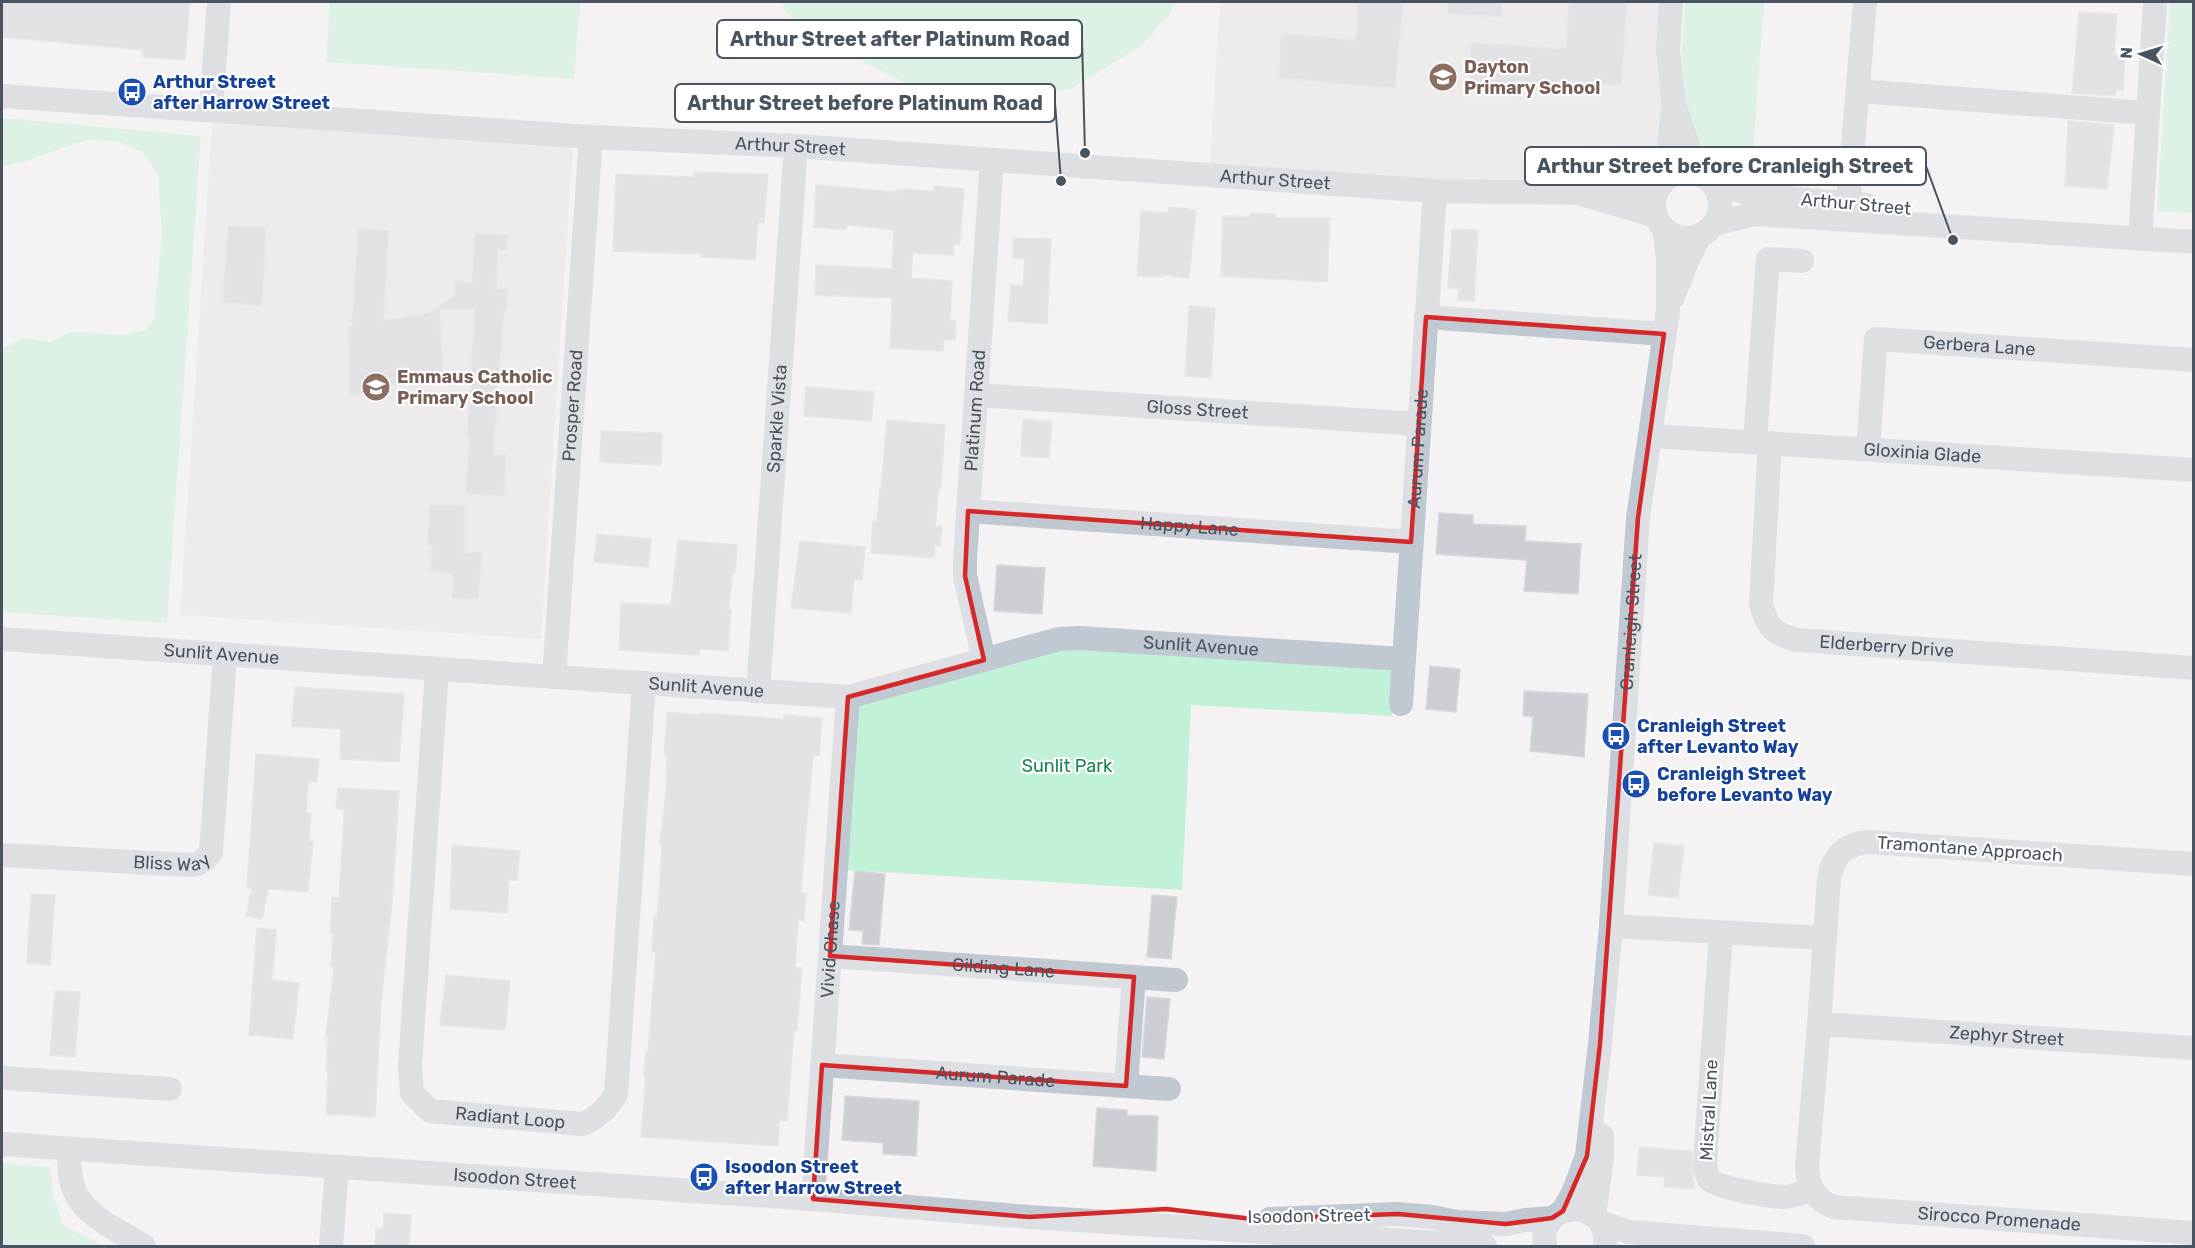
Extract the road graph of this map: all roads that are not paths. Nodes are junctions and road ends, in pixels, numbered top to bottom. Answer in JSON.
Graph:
{"nodes":[{"id":1,"x":219,"y":2,"type":"edge"},
{"id":2,"x":1671,"y":2,"type":"edge"},
{"id":3,"x":1865,"y":2,"type":"edge"},
{"id":4,"x":2155,"y":2,"type":"edge"},
{"id":5,"x":1858,"y":91,"type":"junction"},
{"id":6,"x":2,"y":96,"type":"edge"},
{"id":7,"x":1674,"y":105,"type":"junction"},
{"id":8,"x":211,"y":110,"type":"junction"},
{"id":9,"x":2148,"y":113,"type":"junction"},
{"id":10,"x":591,"y":137,"type":"junction"},
{"id":11,"x":796,"y":146,"type":"junction"},
{"id":12,"x":992,"y":160,"type":"junction"},
{"id":13,"x":1704,"y":178,"type":"junction"},
{"id":14,"x":1662,"y":184,"type":"junction"},
{"id":15,"x":1435,"y":191,"type":"junction"},
{"id":16,"x":1580,"y":193,"type":"junction"},
{"id":17,"x":1848,"y":204,"type":"junction"},
{"id":18,"x":1660,"y":222,"type":"junction"},
{"id":19,"x":1707,"y":229,"type":"junction"},
{"id":20,"x":2110,"y":236,"type":"junction"},
{"id":21,"x":2140,"y":239,"type":"junction"},
{"id":22,"x":2193,"y":242,"type":"edge"},
{"id":23,"x":1802,"y":261,"type":"dead end"},
{"id":24,"x":1426,"y":317,"type":"junction"},
{"id":25,"x":1666,"y":322,"type":"junction"},
{"id":26,"x":2193,"y":360,"type":"edge"},
{"id":27,"x":976,"y":395,"type":"junction"},
{"id":28,"x":1419,"y":424,"type":"junction"},
{"id":29,"x":1651,"y":436,"type":"junction"},
{"id":30,"x":1762,"y":442,"type":"junction"},
{"id":31,"x":1868,"y":449,"type":"junction"},
{"id":32,"x":2193,"y":470,"type":"edge"},
{"id":33,"x":968,"y":511,"type":"junction"},
{"id":34,"x":1411,"y":542,"type":"junction"},
{"id":35,"x":2,"y":639,"type":"edge"},
{"id":36,"x":225,"y":655,"type":"junction"},
{"id":37,"x":1403,"y":659,"type":"junction"},
{"id":38,"x":984,"y":660,"type":"junction"},
{"id":39,"x":2193,"y":668,"type":"edge"},
{"id":40,"x":437,"y":669,"type":"junction"},
{"id":41,"x":554,"y":677,"type":"junction"},
{"id":42,"x":644,"y":683,"type":"junction"},
{"id":43,"x":758,"y":691,"type":"junction"},
{"id":44,"x":848,"y":698,"type":"junction"},
{"id":45,"x":1401,"y":704,"type":"dead end"},
{"id":46,"x":2,"y":855,"type":"edge"},
{"id":47,"x":2193,"y":864,"type":"edge"},
{"id":48,"x":1611,"y":926,"type":"junction"},
{"id":49,"x":1721,"y":933,"type":"junction"},
{"id":50,"x":1824,"y":939,"type":"junction"},
{"id":51,"x":830,"y":956,"type":"junction"},
{"id":52,"x":1134,"y":977,"type":"junction"},
{"id":53,"x":1176,"y":980,"type":"dead end"},
{"id":54,"x":1819,"y":1024,"type":"junction"},
{"id":55,"x":1600,"y":1044,"type":"junction"},
{"id":56,"x":2193,"y":1048,"type":"edge"},
{"id":57,"x":822,"y":1065,"type":"junction"},
{"id":58,"x":2,"y":1078,"type":"edge"},
{"id":59,"x":1126,"y":1086,"type":"junction"},
{"id":60,"x":170,"y":1089,"type":"dead end"},
{"id":61,"x":1169,"y":1089,"type":"dead end"},
{"id":62,"x":2,"y":1144,"type":"edge"},
{"id":63,"x":70,"y":1150,"type":"junction"},
{"id":64,"x":337,"y":1168,"type":"junction"},
{"id":65,"x":1812,"y":1190,"type":"junction"},
{"id":66,"x":813,"y":1199,"type":"junction"},
{"id":67,"x":1558,"y":1215,"type":"junction"},
{"id":68,"x":1029,"y":1217,"type":"junction"},
{"id":69,"x":1597,"y":1219,"type":"junction"},
{"id":70,"x":2193,"y":1233,"type":"edge"},
{"id":71,"x":144,"y":1246,"type":"edge"},
{"id":72,"x":331,"y":1246,"type":"edge"},
{"id":73,"x":1485,"y":1246,"type":"edge"},
{"id":74,"x":1545,"y":1246,"type":"edge"},
{"id":75,"x":1605,"y":1246,"type":"edge"},
{"id":76,"x":1803,"y":1246,"type":"edge"}],
"edges":[{"from":1,"to":8,"type":"street"},
{"from":2,"to":7,"type":"street"},
{"from":3,"to":5,"type":"street"},
{"from":4,"to":9,"type":"street"},
{"from":5,"to":9,"type":"street"},
{"from":5,"to":17,"type":"street"},
{"from":6,"to":8,"type":"street","name":"Arthur Street"},
{"from":7,"to":13,"type":"street"},
{"from":7,"to":14,"type":"street"},
{"from":8,"to":10,"type":"street","name":"Arthur Street"},
{"from":9,"to":21,"type":"street"},
{"from":10,"to":11,"type":"street","name":"Arthur Street"},
{"from":10,"to":41,"type":"street","name":"Prosper Road"},
{"from":11,"to":12,"type":"street","name":"Arthur Street"},
{"from":11,"to":43,"type":"street","name":"Sparkle Vista"},
{"from":12,"to":15,"type":"street","name":"Arthur Street"},
{"from":12,"to":27,"type":"street","name":"Platinum Road"},
{"from":13,"to":14,"type":"street"},
{"from":13,"to":17,"type":"street","name":"Arthur Street"},
{"from":13,"to":19,"type":"street"},
{"from":14,"to":16,"type":"street","name":"Arthur Street"},
{"from":14,"to":18,"type":"street"},
{"from":15,"to":16,"type":"street","name":"Arthur Street"},
{"from":15,"to":24,"type":"street","name":"Aurum Parade"},
{"from":16,"to":18,"type":"street","name":"Arthur Street"},
{"from":17,"to":20,"type":"street","name":"Arthur Street"},
{"from":18,"to":19,"type":"street"},
{"from":18,"to":25,"type":"street","name":"Cranleigh Street"},
{"from":19,"to":20,"type":"street","name":"Arthur Street"},
{"from":19,"to":25,"type":"street","name":"Cranleigh Street"},
{"from":20,"to":21,"type":"street","name":"Arthur Street"},
{"from":21,"to":22,"type":"street","name":"Arthur Street"},
{"from":23,"to":30,"type":"street","name":"Elderberry Drive"},
{"from":24,"to":25,"type":"street"},
{"from":24,"to":28,"type":"street","name":"Aurum Parade"},
{"from":25,"to":29,"type":"street","name":"Cranleigh Street"},
{"from":26,"to":31,"type":"street","name":"Gerbera Lane"},
{"from":27,"to":28,"type":"street","name":"Gloss Street"},
{"from":27,"to":33,"type":"street","name":"Platinum Road"},
{"from":28,"to":34,"type":"street","name":"Aurum Parade"},
{"from":29,"to":30,"type":"street","name":"Gloxinia Glade"},
{"from":29,"to":48,"type":"street","name":"Cranleigh Street"},
{"from":30,"to":31,"type":"street","name":"Gloxinia Glade"},
{"from":30,"to":39,"type":"street","name":"Elderberry Drive"},
{"from":31,"to":32,"type":"street","name":"Gloxinia Glade"},
{"from":33,"to":34,"type":"street","name":"Happy Lane"},
{"from":33,"to":38,"type":"street","name":"Platinum Road"},
{"from":34,"to":37,"type":"street","name":"Aurum Parade"},
{"from":35,"to":36,"type":"street","name":"Sunlit Avenue"},
{"from":36,"to":40,"type":"street","name":"Sunlit Avenue"},
{"from":36,"to":46,"type":"street","name":"Bliss Way"},
{"from":37,"to":38,"type":"street","name":"Sunlit Avenue"},
{"from":37,"to":45,"type":"street","name":"Aurum Parade"},
{"from":38,"to":44,"type":"street","name":"Sunlit Avenue"},
{"from":40,"to":41,"type":"street","name":"Sunlit Avenue"},
{"from":40,"to":42,"type":"street","name":"Radiant Loop"},
{"from":41,"to":42,"type":"street","name":"Sunlit Avenue"},
{"from":42,"to":43,"type":"street","name":"Sunlit Avenue"},
{"from":43,"to":44,"type":"street","name":"Sunlit Avenue"},
{"from":44,"to":51,"type":"street","name":"Vivid Chase"},
{"from":47,"to":50,"type":"street","name":"Tramontane Approach"},
{"from":48,"to":49,"type":"street"},
{"from":48,"to":55,"type":"street","name":"Cranleigh Street"},
{"from":49,"to":50,"type":"street"},
{"from":49,"to":65,"type":"street","name":"Mistral Lane"},
{"from":50,"to":54,"type":"street","name":"Tramontane Approach"},
{"from":51,"to":52,"type":"street","name":"Gilding Lane"},
{"from":51,"to":57,"type":"street","name":"Vivid Chase"},
{"from":52,"to":53,"type":"street","name":"Gilding Lane"},
{"from":52,"to":59,"type":"street"},
{"from":54,"to":56,"type":"street","name":"Zephyr Street"},
{"from":54,"to":65,"type":"street","name":"Tramontane Approach"},
{"from":55,"to":67,"type":"street","name":"Cranleigh Street"},
{"from":55,"to":69,"type":"street","name":"Cranleigh Street"},
{"from":57,"to":59,"type":"street","name":"Aurum Parade"},
{"from":57,"to":66,"type":"street","name":"Vivid Chase"},
{"from":58,"to":60,"type":"street"},
{"from":59,"to":61,"type":"street","name":"Aurum Parade"},
{"from":62,"to":63,"type":"street","name":"Isoodon Street"},
{"from":63,"to":64,"type":"street","name":"Isoodon Street"},
{"from":63,"to":71,"type":"street"},
{"from":64,"to":66,"type":"street","name":"Isoodon Street"},
{"from":64,"to":72,"type":"street"},
{"from":65,"to":70,"type":"street","name":"Sirocco Promenade"},
{"from":66,"to":68,"type":"street","name":"Isoodon Street"},
{"from":67,"to":68,"type":"street","name":"Isoodon Street"},
{"from":67,"to":69,"type":"street","name":"Isoodon Street"},
{"from":67,"to":74,"type":"street"},
{"from":68,"to":73,"type":"street","name":"Isoodon Street"},
{"from":69,"to":75,"type":"street"},
{"from":69,"to":76,"type":"street","name":"Isoodon Street"}]}
